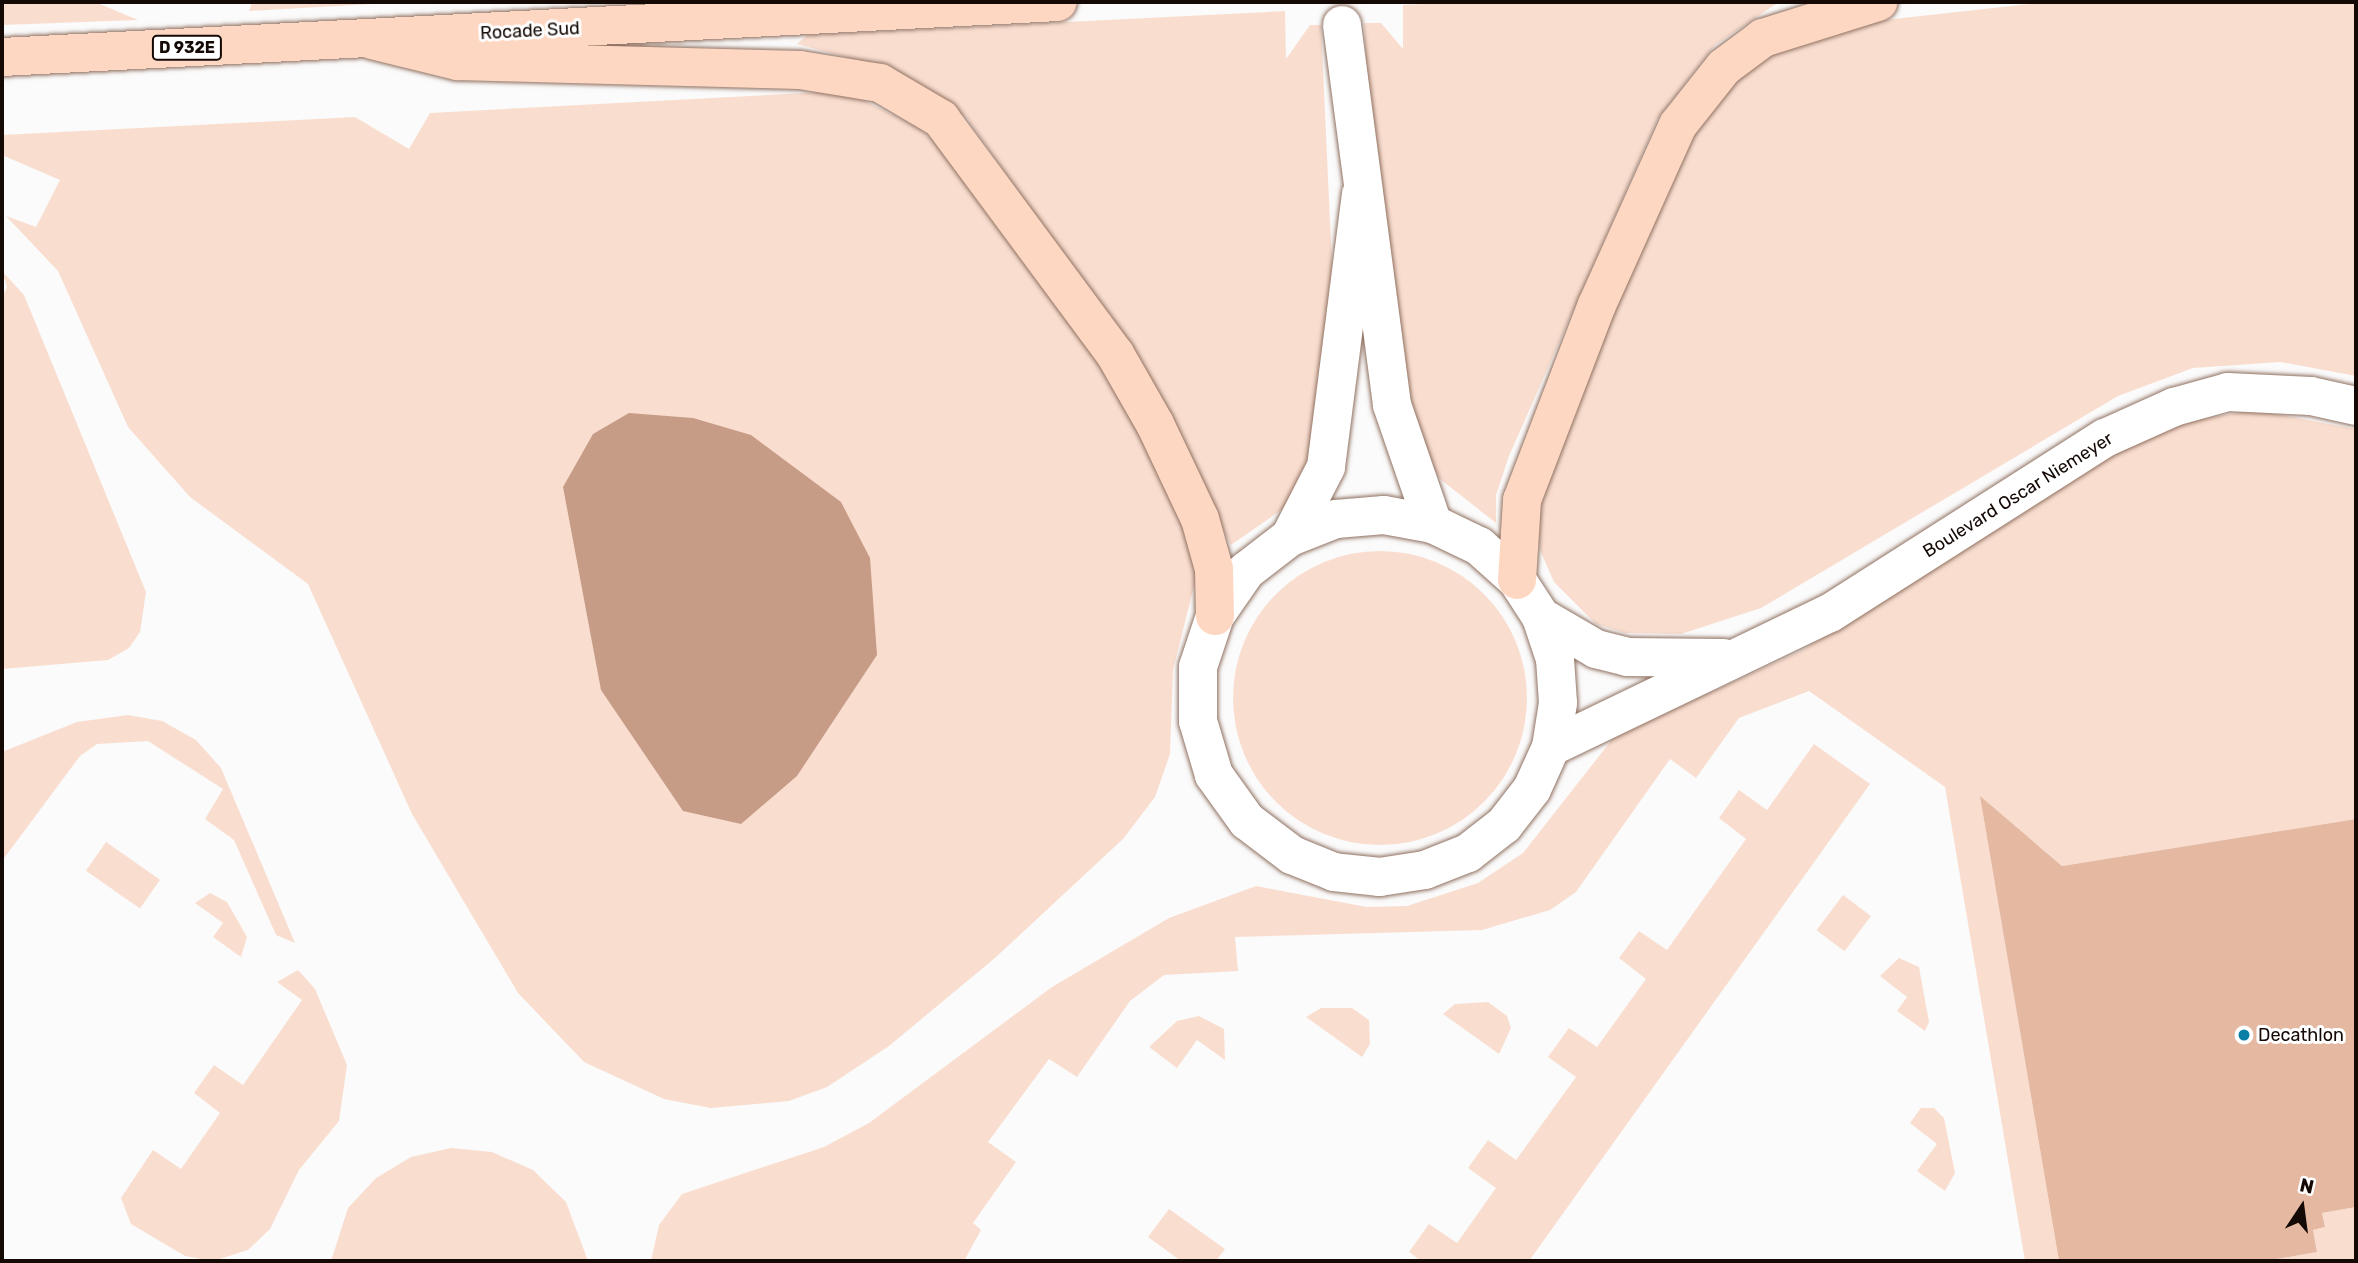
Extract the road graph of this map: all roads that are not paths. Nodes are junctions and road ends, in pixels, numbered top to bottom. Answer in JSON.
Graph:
{"nodes":[{"id":1,"x":1058,"y":2,"type":"edge"},
{"id":2,"x":1878,"y":2,"type":"edge"},
{"id":3,"x":1342,"y":25,"type":"dead end"},
{"id":4,"x":372,"y":40,"type":"junction"},
{"id":5,"x":2,"y":57,"type":"edge"},
{"id":6,"x":1361,"y":194,"type":"junction"},
{"id":7,"x":2356,"y":406,"type":"edge"},
{"id":8,"x":1433,"y":524,"type":"junction"},
{"id":9,"x":1290,"y":537,"type":"junction"},
{"id":10,"x":1517,"y":580,"type":"junction"},
{"id":11,"x":1214,"y":616,"type":"junction"},
{"id":12,"x":1541,"y":617,"type":"junction"},
{"id":13,"x":1740,"y":657,"type":"junction"},
{"id":14,"x":1551,"y":747,"type":"junction"}],
"edges":[{"from":1,"to":4,"type":"main road","name":"Rocade Sud","number":"D 932E"},
{"from":2,"to":10,"type":"main road"},
{"from":3,"to":6,"type":"street"},
{"from":4,"to":5,"type":"main road","name":"Rocade Sud","number":"D 932E"},
{"from":4,"to":11,"type":"main road"},
{"from":6,"to":8,"type":"street"},
{"from":6,"to":9,"type":"street"},
{"from":7,"to":13,"type":"street","name":"Boulevard Oscar Niemeyer"},
{"from":8,"to":9,"type":"street"},
{"from":8,"to":10,"type":"street"},
{"from":9,"to":11,"type":"street"},
{"from":10,"to":12,"type":"street"},
{"from":11,"to":14,"type":"street"},
{"from":12,"to":13,"type":"street","name":"Boulevard Oscar Niemeyer"},
{"from":12,"to":14,"type":"street"},
{"from":13,"to":14,"type":"street","name":"Boulevard Oscar Niemeyer"}]}
